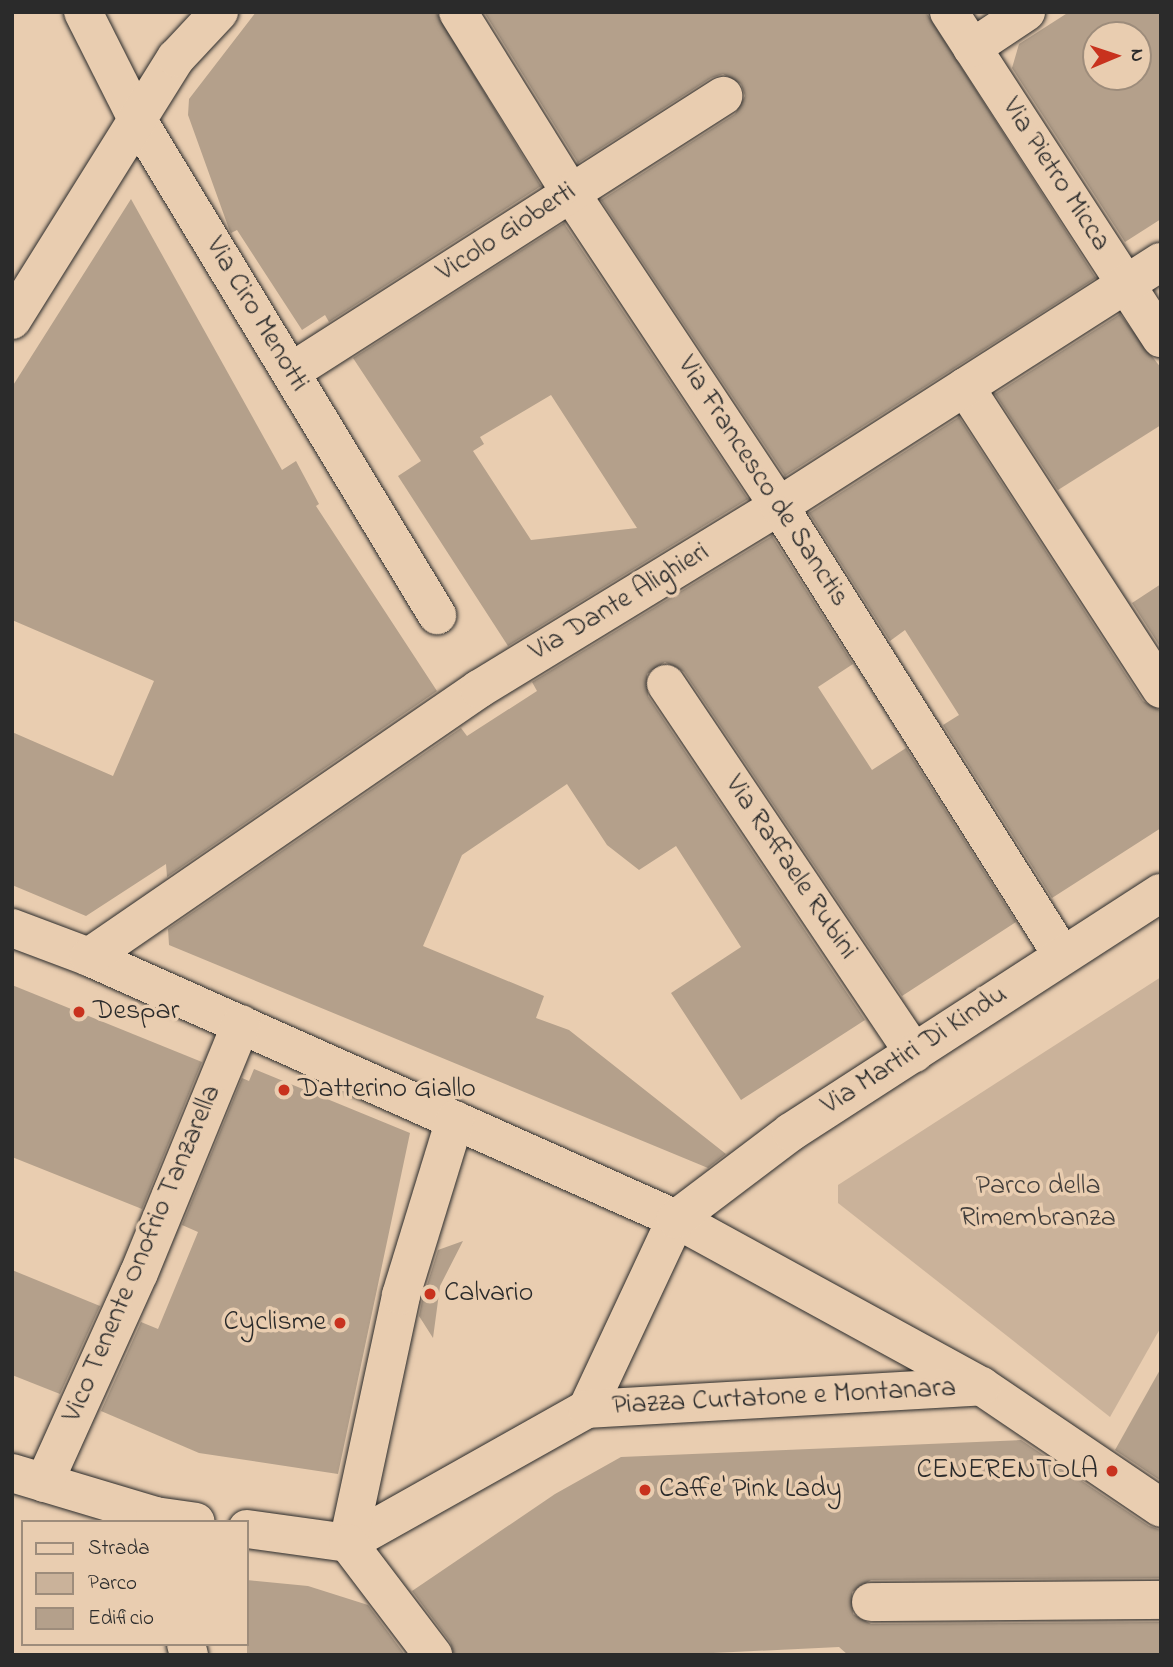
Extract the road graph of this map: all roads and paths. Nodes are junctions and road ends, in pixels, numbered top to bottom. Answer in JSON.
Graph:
{"nodes":[{"id":1,"x":83,"y":12,"type":"edge"},
{"id":2,"x":219,"y":12,"type":"edge"},
{"id":3,"x":458,"y":12,"type":"edge"},
{"id":4,"x":949,"y":12,"type":"edge"},
{"id":5,"x":1026,"y":12,"type":"edge"},
{"id":6,"x":972,"y":48,"type":"junction"},
{"id":7,"x":723,"y":96,"type":"dead end"},
{"id":8,"x":136,"y":119,"type":"junction"},
{"id":9,"x":570,"y":192,"type":"junction"},
{"id":10,"x":1161,"y":262,"type":"edge"},
{"id":11,"x":1126,"y":284,"type":"junction"},
{"id":12,"x":12,"y":320,"type":"edge"},
{"id":13,"x":1161,"y":338,"type":"edge"},
{"id":14,"x":291,"y":372,"type":"junction"},
{"id":15,"x":965,"y":387,"type":"junction"},
{"id":16,"x":779,"y":506,"type":"junction"},
{"id":17,"x":437,"y":615,"type":"dead end"},
{"id":18,"x":666,"y":684,"type":"dead end"},
{"id":19,"x":1161,"y":689,"type":"edge"},
{"id":20,"x":1161,"y":893,"type":"edge"},
{"id":21,"x":12,"y":928,"type":"edge"},
{"id":22,"x":1062,"y":955,"type":"junction"},
{"id":23,"x":89,"y":957,"type":"junction"},
{"id":24,"x":241,"y":1024,"type":"junction"},
{"id":25,"x":914,"y":1053,"type":"junction"},
{"id":26,"x":455,"y":1120,"type":"junction"},
{"id":27,"x":676,"y":1219,"type":"junction"},
{"id":28,"x":981,"y":1386,"type":"junction"},
{"id":29,"x":587,"y":1409,"type":"junction"},
{"id":30,"x":28,"y":1478,"type":"edge"},
{"id":31,"x":1161,"y":1508,"type":"edge"},
{"id":32,"x":155,"y":1519,"type":"edge"},
{"id":33,"x":248,"y":1529,"type":"edge"},
{"id":34,"x":348,"y":1543,"type":"junction"},
{"id":35,"x":1161,"y":1600,"type":"edge"},
{"id":36,"x":871,"y":1602,"type":"dead end"},
{"id":37,"x":433,"y":1655,"type":"edge"}],
"edges":[{"from":1,"to":8,"type":"street","name":"Via Ciro Menotti"},
{"from":2,"to":8,"type":"street"},
{"from":3,"to":9,"type":"street","name":"Via Francesco de Sanctis"},
{"from":4,"to":6,"type":"street","name":"Via Pietro Micca"},
{"from":5,"to":6,"type":"street"},
{"from":6,"to":11,"type":"street","name":"Via Pietro Micca"},
{"from":7,"to":9,"type":"street","name":"Vicolo Gioberti"},
{"from":8,"to":12,"type":"street"},
{"from":8,"to":14,"type":"street","name":"Via Ciro Menotti"},
{"from":9,"to":14,"type":"street","name":"Vicolo Gioberti"},
{"from":9,"to":16,"type":"street","name":"Via Francesco de Sanctis"},
{"from":10,"to":11,"type":"street","name":"Via Dante Alighieri"},
{"from":11,"to":13,"type":"street","name":"Via Pietro Micca"},
{"from":11,"to":15,"type":"street","name":"Via Dante Alighieri"},
{"from":14,"to":17,"type":"street","name":"Via Ciro Menotti"},
{"from":15,"to":16,"type":"street","name":"Via Dante Alighieri"},
{"from":15,"to":19,"type":"street"},
{"from":16,"to":22,"type":"street","name":"Via Francesco de Sanctis"},
{"from":16,"to":23,"type":"street","name":"Via Dante Alighieri"},
{"from":18,"to":25,"type":"street","name":"Via Raffaele Rubini"},
{"from":20,"to":22,"type":"street","name":"Via Martiri Di Kindu"},
{"from":21,"to":23,"type":"street","name":"Piazza Curtatone e Montanara"},
{"from":22,"to":25,"type":"street","name":"Via Martiri Di Kindu"},
{"from":23,"to":24,"type":"street","name":"Piazza Curtatone e Montanara"},
{"from":24,"to":26,"type":"street","name":"Piazza Curtatone e Montanara"},
{"from":24,"to":30,"type":"street","name":"Vico Tenente Onofrio Tanzarella"},
{"from":25,"to":27,"type":"street","name":"Via Martiri Di Kindu"},
{"from":26,"to":27,"type":"street","name":"Piazza Curtatone e Montanara"},
{"from":26,"to":34,"type":"street"},
{"from":27,"to":28,"type":"street","name":"Piazza Curtatone e Montanara"},
{"from":27,"to":29,"type":"street","name":"Piazza Curtatone e Montanara"},
{"from":28,"to":29,"type":"street","name":"Piazza Curtatone e Montanara"},
{"from":28,"to":31,"type":"street","name":"Piazza Curtatone e Montanara"},
{"from":29,"to":34,"type":"street","name":"Piazza Curtatone e Montanara"},
{"from":30,"to":32,"type":"street"},
{"from":33,"to":34,"type":"street"},
{"from":34,"to":37,"type":"street"},
{"from":35,"to":36,"type":"street"}]}
